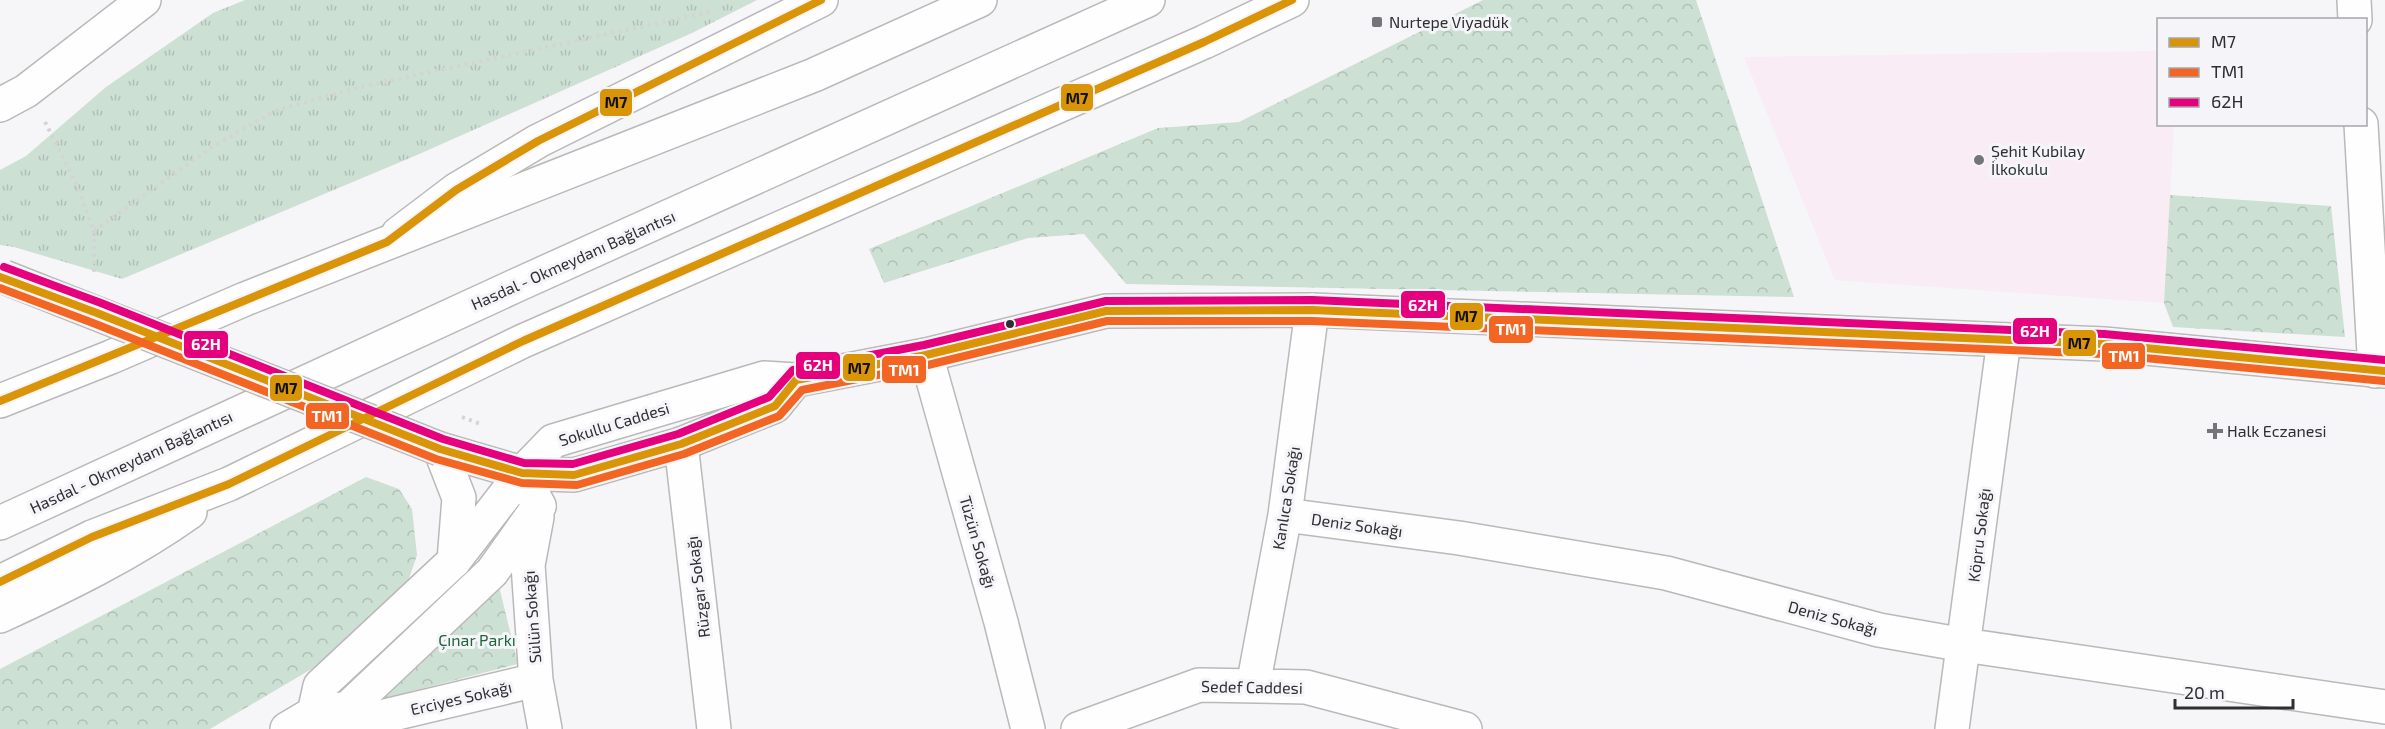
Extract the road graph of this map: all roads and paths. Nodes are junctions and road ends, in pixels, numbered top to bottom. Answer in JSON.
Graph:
{"nodes":[{"id":1,"x":144,"y":0,"type":"edge"},
{"id":2,"x":821,"y":0,"type":"edge"},
{"id":3,"x":980,"y":0,"type":"edge"},
{"id":4,"x":1148,"y":0,"type":"edge"},
{"id":5,"x":1292,"y":0,"type":"edge"},
{"id":6,"x":2354,"y":0,"type":"edge"},
{"id":7,"x":717,"y":10,"type":"dead end"},
{"id":8,"x":2355,"y":18,"type":"edge"},
{"id":9,"x":9,"y":93,"type":"edge"},
{"id":10,"x":2361,"y":126,"type":"edge"},
{"id":11,"x":50,"y":130,"type":"dead end"},
{"id":12,"x":94,"y":231,"type":"junction"},
{"id":13,"x":387,"y":242,"type":"junction"},
{"id":14,"x":2,"y":277,"type":"edge"},
{"id":15,"x":94,"y":284,"type":"dead end"},
{"id":16,"x":1312,"y":310,"type":"junction"},
{"id":17,"x":2004,"y":340,"type":"junction"},
{"id":18,"x":926,"y":355,"type":"junction"},
{"id":19,"x":2380,"y":371,"type":"edge"},
{"id":20,"x":796,"y":380,"type":"junction"},
{"id":21,"x":0,"y":401,"type":"edge"},
{"id":22,"x":681,"y":444,"type":"junction"},
{"id":23,"x":440,"y":449,"type":"junction"},
{"id":24,"x":522,"y":473,"type":"junction"},
{"id":25,"x":229,"y":484,"type":"junction"},
{"id":26,"x":539,"y":506,"type":"junction"},
{"id":27,"x":1284,"y":515,"type":"junction"},
{"id":28,"x":0,"y":523,"type":"edge"},
{"id":29,"x":454,"y":561,"type":"junction"},
{"id":30,"x":0,"y":582,"type":"edge"},
{"id":31,"x":0,"y":616,"type":"edge"},
{"id":32,"x":1964,"y":645,"type":"junction"},
{"id":33,"x":536,"y":680,"type":"junction"},
{"id":34,"x":1253,"y":686,"type":"junction"},
{"id":35,"x":2385,"y":707,"type":"edge"},
{"id":36,"x":1391,"y":719,"type":"edge"},
{"id":37,"x":301,"y":721,"type":"edge"},
{"id":38,"x":545,"y":729,"type":"edge"},
{"id":39,"x":714,"y":729,"type":"edge"},
{"id":40,"x":1028,"y":729,"type":"edge"},
{"id":41,"x":1078,"y":729,"type":"edge"},
{"id":42,"x":1465,"y":729,"type":"edge"},
{"id":43,"x":1952,"y":729,"type":"edge"}],
"edges":[{"from":1,"to":9,"type":"main road"},
{"from":2,"to":13,"type":"main road"},
{"from":3,"to":13,"type":"main road"},
{"from":4,"to":28,"type":"main road","name":"Hasdal - Okmeydanı Bağlantısı"},
{"from":5,"to":25,"type":"main road"},
{"from":6,"to":8,"type":"main road"},
{"from":7,"to":12,"type":"path"},
{"from":10,"to":19,"type":"main road"},
{"from":11,"to":12,"type":"path"},
{"from":12,"to":15,"type":"path"},
{"from":13,"to":21,"type":"main road"},
{"from":14,"to":23,"type":"main road","bridge":true},
{"from":16,"to":17,"type":"main road","name":"Sokullu Caddesi"},
{"from":16,"to":18,"type":"main road","name":"Sokullu Caddesi"},
{"from":16,"to":27,"type":"main road","name":"Kanlıca Sokağı"},
{"from":17,"to":19,"type":"main road","name":"Sokullu Caddesi"},
{"from":17,"to":32,"type":"main road","name":"Köpru Sokağı"},
{"from":18,"to":20,"type":"main road","name":"Sokullu Caddesi"},
{"from":18,"to":40,"type":"main road","name":"Tüzün Sokağı"},
{"from":20,"to":22,"type":"main road","name":"Sokullu Caddesi"},
{"from":20,"to":24,"type":"main road","name":"Sokullu Caddesi"},
{"from":22,"to":24,"type":"main road","name":"Sokullu Caddesi"},
{"from":22,"to":39,"type":"main road","name":"Rüzgar Sokağı"},
{"from":23,"to":24,"type":"main road"},
{"from":23,"to":29,"type":"main road"},
{"from":24,"to":26,"type":"main road"},
{"from":24,"to":29,"type":"main road"},
{"from":25,"to":30,"type":"main road"},
{"from":25,"to":31,"type":"main road"},
{"from":26,"to":33,"type":"main road","name":"Sülün Sokağı"},
{"from":26,"to":37,"type":"main road"},
{"from":27,"to":32,"type":"main road","name":"Deniz Sokağı"},
{"from":27,"to":34,"type":"main road","name":"Kanlıca Sokağı"},
{"from":29,"to":37,"type":"main road"},
{"from":32,"to":35,"type":"main road","name":"Deniz Sokağı"},
{"from":32,"to":43,"type":"main road","name":"Köpru Sokağı"},
{"from":33,"to":37,"type":"main road","name":"Erciyes Sokağı"},
{"from":33,"to":38,"type":"main road","name":"Sülün Sokağı"},
{"from":34,"to":36,"type":"main road","name":"Sedef Caddesi"},
{"from":34,"to":41,"type":"main road","name":"Sedef Caddesi"},
{"from":36,"to":42,"type":"main road","name":"Sedef Caddesi"}]}
